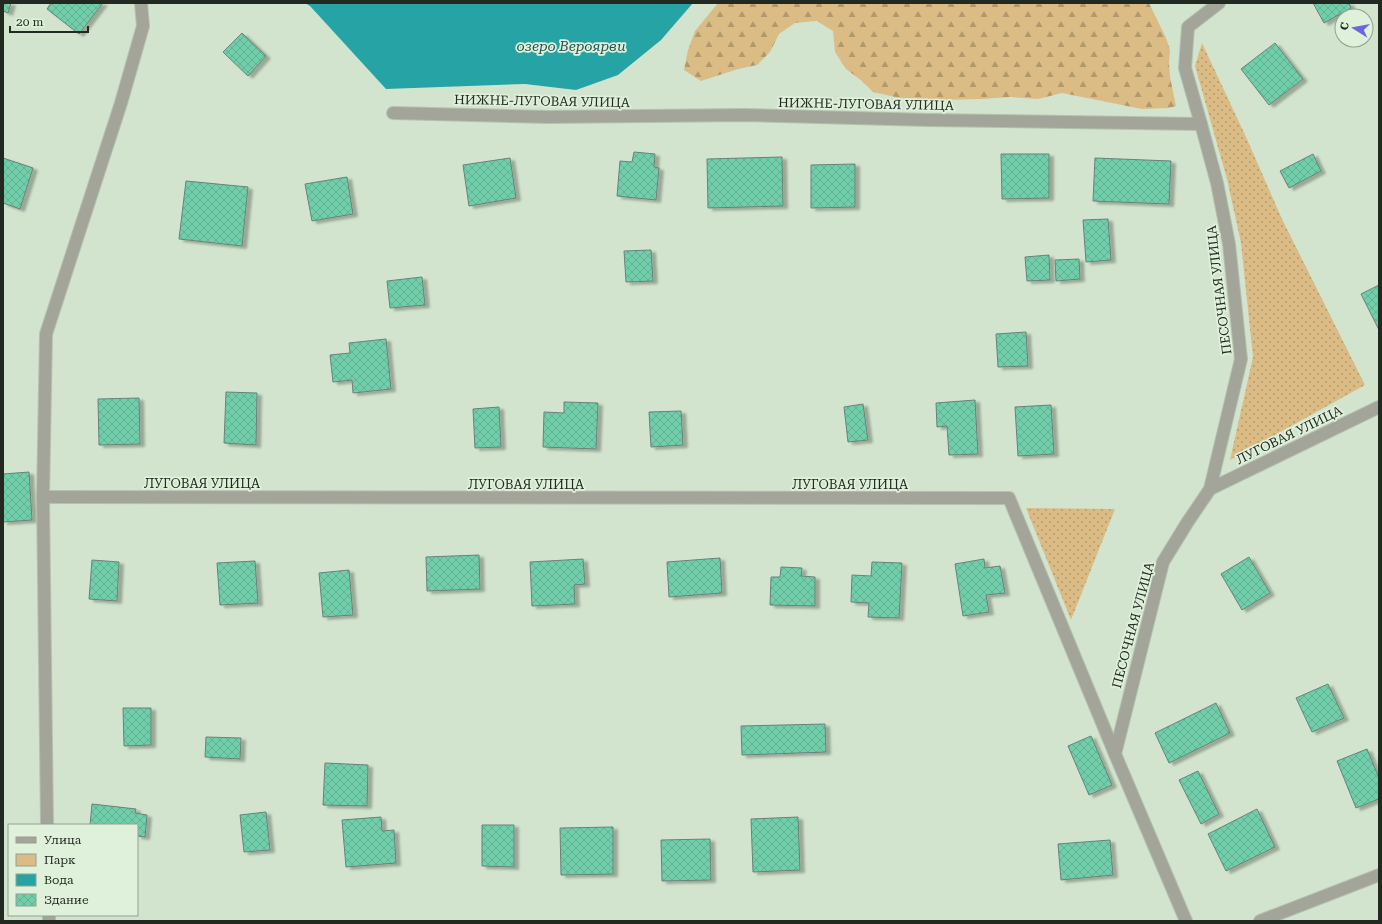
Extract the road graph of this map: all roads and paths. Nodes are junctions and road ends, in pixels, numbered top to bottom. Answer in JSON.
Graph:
{"nodes":[{"id":1,"x":141,"y":3,"type":"edge"},
{"id":2,"x":1219,"y":3,"type":"edge"},
{"id":3,"x":393,"y":113,"type":"dead end"},
{"id":4,"x":1201,"y":124,"type":"junction"},
{"id":5,"x":1379,"y":407,"type":"edge"},
{"id":6,"x":1210,"y":489,"type":"junction"},
{"id":7,"x":43,"y":497,"type":"junction"},
{"id":8,"x":1115,"y":754,"type":"junction"},
{"id":9,"x":47,"y":824,"type":"edge"},
{"id":10,"x":1379,"y":875,"type":"edge"},
{"id":11,"x":1186,"y":921,"type":"edge"},
{"id":12,"x":1260,"y":921,"type":"edge"}],
"edges":[{"from":1,"to":7,"type":"street"},
{"from":2,"to":4,"type":"street"},
{"from":3,"to":4,"type":"street","name":"НИЖНЕ-ЛУГОВАЯ УЛИЦА"},
{"from":4,"to":6,"type":"street","name":"ПЕСОЧНАЯ УЛИЦА"},
{"from":5,"to":6,"type":"street","name":"ЛУГОВАЯ УЛИЦА"},
{"from":6,"to":8,"type":"street","name":"ПЕСОЧНАЯ УЛИЦА"},
{"from":7,"to":8,"type":"street","name":"ЛУГОВАЯ УЛИЦА"},
{"from":7,"to":9,"type":"street"},
{"from":8,"to":11,"type":"street"},
{"from":10,"to":12,"type":"street"}]}
